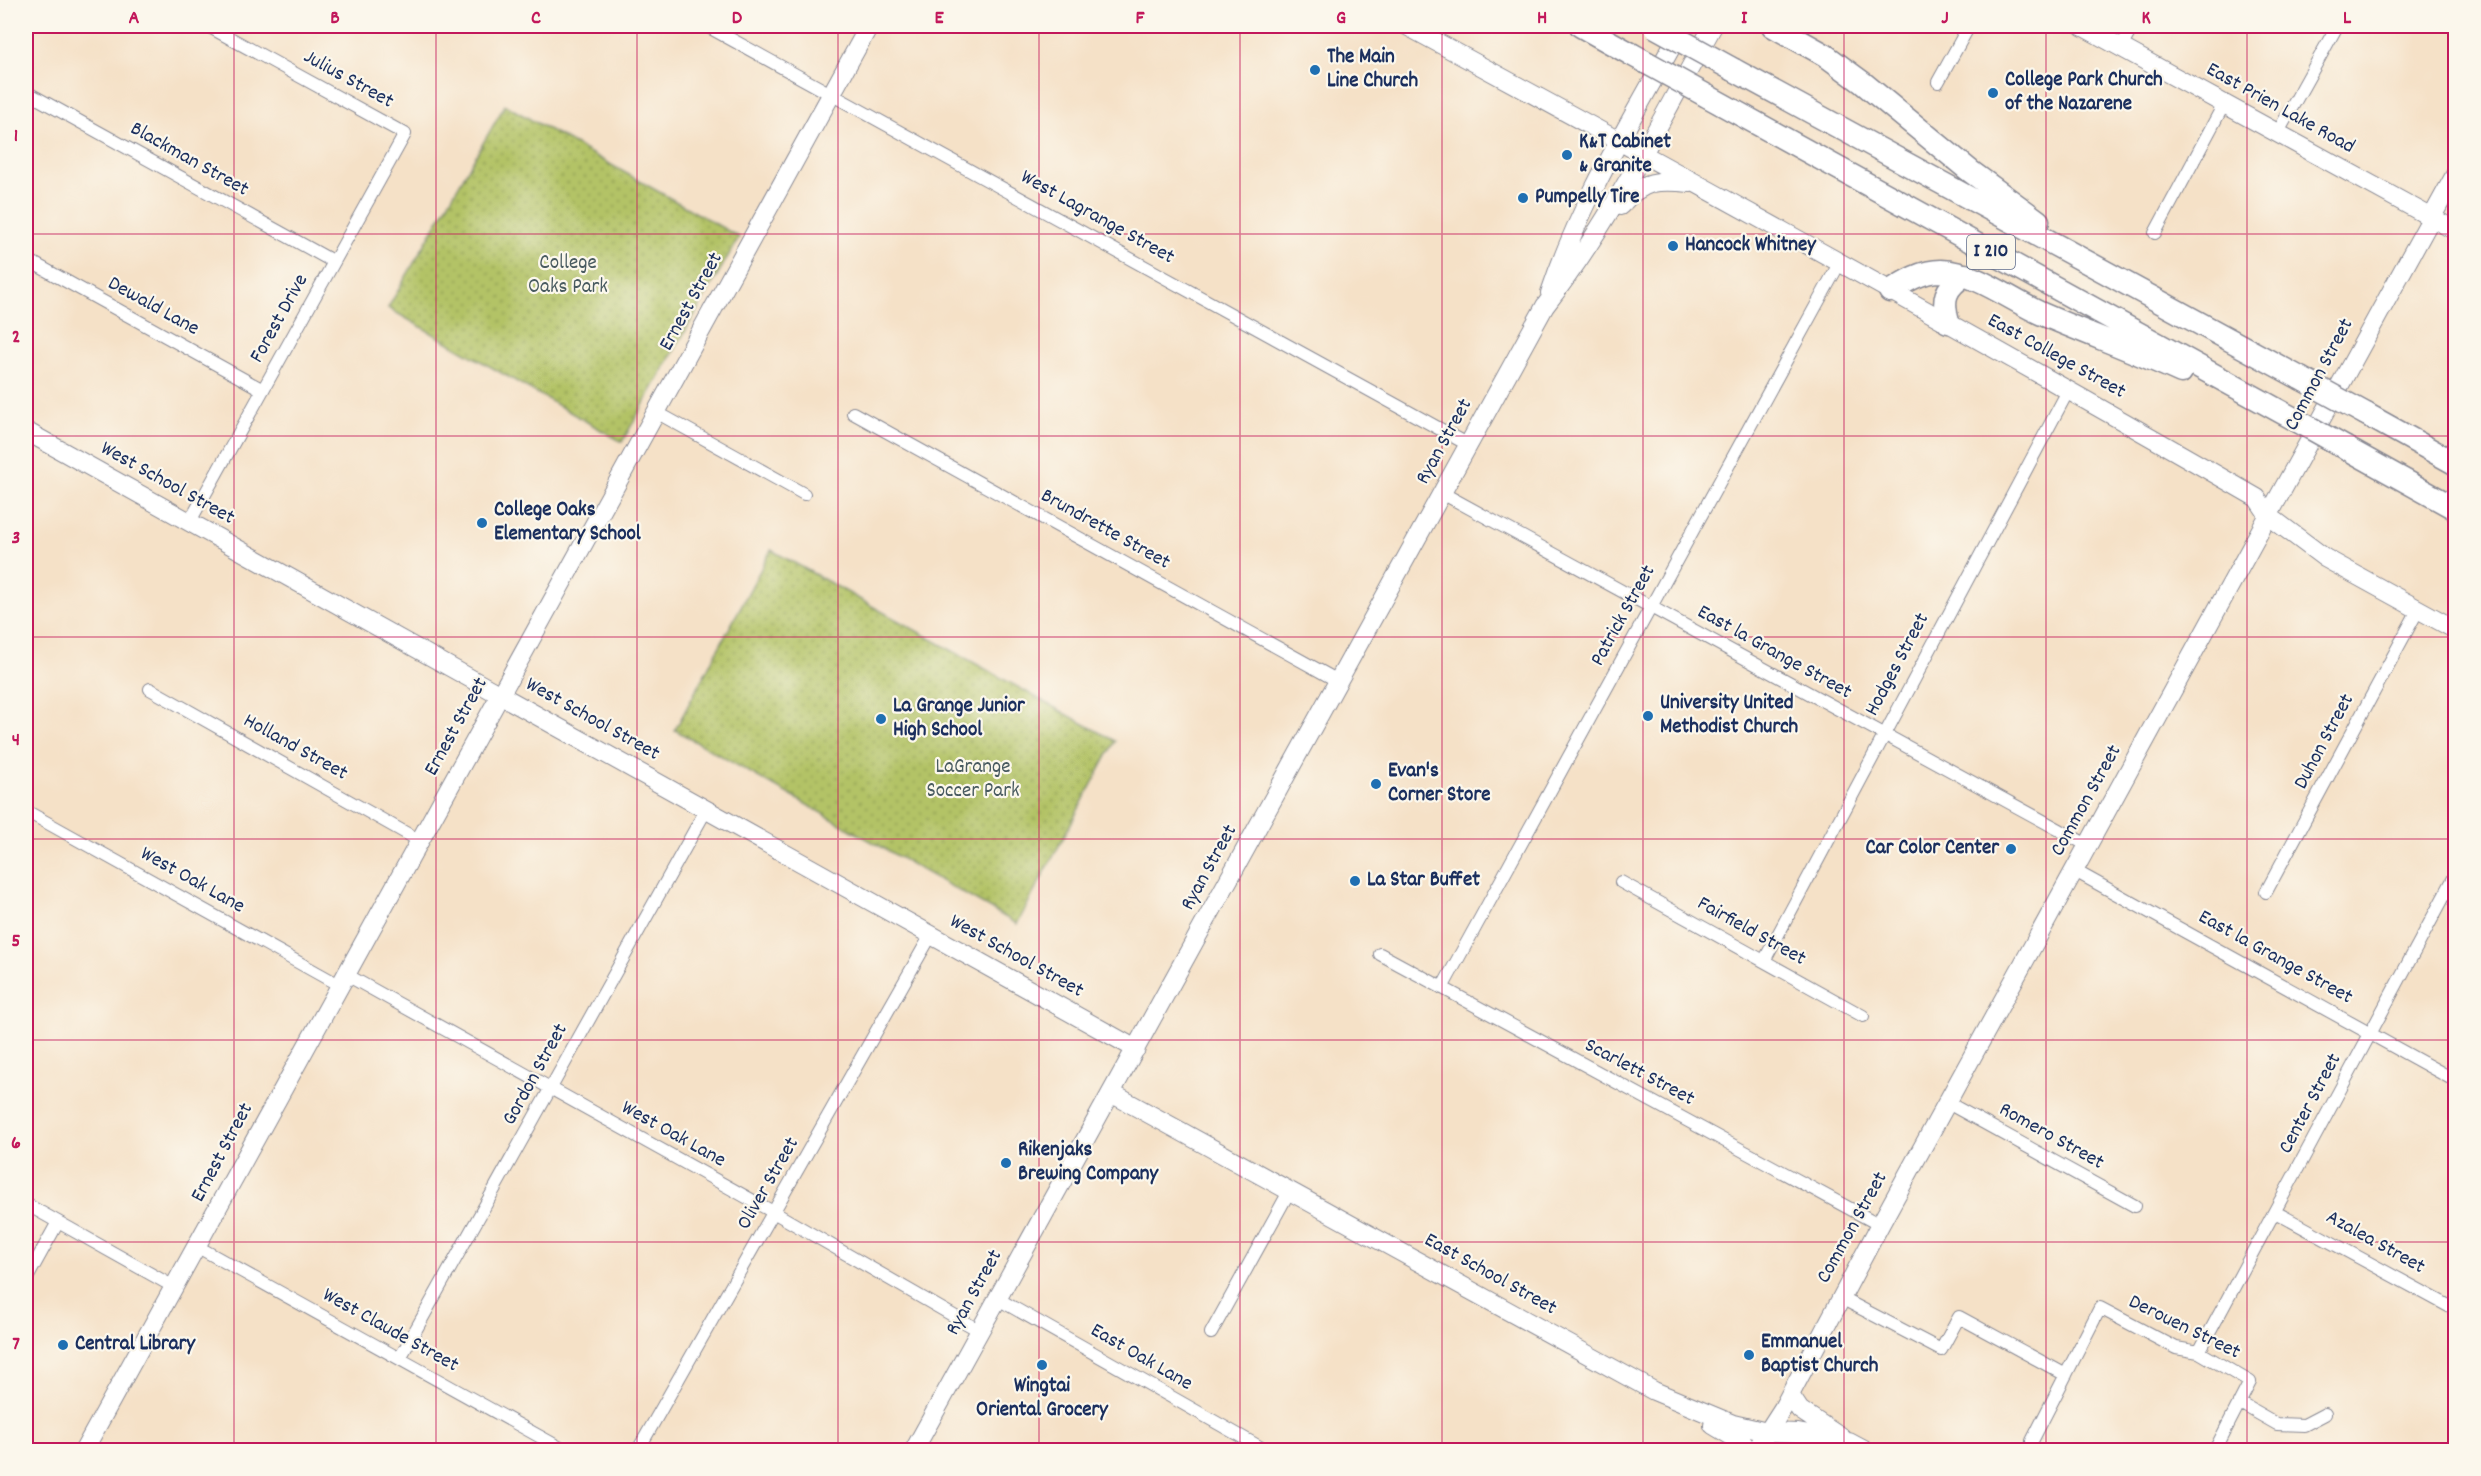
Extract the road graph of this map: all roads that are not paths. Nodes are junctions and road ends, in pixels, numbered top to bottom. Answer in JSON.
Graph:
{"nodes":[{"id":1,"x":208,"y":26,"type":"edge"},
{"id":2,"x":707,"y":26,"type":"edge"},
{"id":3,"x":869,"y":26,"type":"edge"},
{"id":4,"x":1407,"y":26,"type":"edge"},
{"id":5,"x":1581,"y":26,"type":"edge"},
{"id":6,"x":1654,"y":26,"type":"edge"},
{"id":7,"x":1683,"y":26,"type":"edge"},
{"id":8,"x":1713,"y":26,"type":"edge"},
{"id":9,"x":1773,"y":26,"type":"edge"},
{"id":10,"x":1969,"y":26,"type":"edge"},
{"id":11,"x":2082,"y":26,"type":"edge"},
{"id":12,"x":2133,"y":26,"type":"edge"},
{"id":13,"x":2337,"y":26,"type":"edge"},
{"id":14,"x":1787,"y":31,"type":"edge"},
{"id":15,"x":2121,"y":47,"type":"junction"},
{"id":16,"x":1938,"y":82,"type":"dead end"},
{"id":17,"x":26,"y":92,"type":"edge"},
{"id":18,"x":832,"y":94,"type":"junction"},
{"id":19,"x":2224,"y":104,"type":"junction"},
{"id":20,"x":405,"y":134,"type":"joint"},
{"id":21,"x":2277,"y":134,"type":"junction"},
{"id":22,"x":1621,"y":141,"type":"junction"},
{"id":23,"x":1643,"y":152,"type":"junction"},
{"id":24,"x":2456,"y":173,"type":"edge"},
{"id":25,"x":1698,"y":183,"type":"junction"},
{"id":26,"x":2431,"y":217,"type":"junction"},
{"id":27,"x":1603,"y":225,"type":"junction"},
{"id":28,"x":2456,"y":231,"type":"edge"},
{"id":29,"x":2155,"y":233,"type":"dead end"},
{"id":30,"x":26,"y":259,"type":"edge"},
{"id":31,"x":334,"y":262,"type":"junction"},
{"id":32,"x":1840,"y":262,"type":"junction"},
{"id":33,"x":1965,"y":275,"type":"junction"},
{"id":34,"x":1890,"y":291,"type":"junction"},
{"id":35,"x":2149,"y":296,"type":"junction"},
{"id":36,"x":1545,"y":306,"type":"junction"},
{"id":37,"x":1948,"y":322,"type":"junction"},
{"id":38,"x":2069,"y":389,"type":"junction"},
{"id":39,"x":263,"y":390,"type":"junction"},
{"id":40,"x":2278,"y":410,"type":"junction"},
{"id":41,"x":656,"y":412,"type":"junction"},
{"id":42,"x":853,"y":413,"type":"dead end"},
{"id":43,"x":26,"y":431,"type":"edge"},
{"id":44,"x":1469,"y":445,"type":"junction"},
{"id":45,"x":2456,"y":464,"type":"edge"},
{"id":46,"x":1442,"y":493,"type":"junction"},
{"id":47,"x":804,"y":494,"type":"dead end"},
{"id":48,"x":2456,"y":509,"type":"edge"},
{"id":49,"x":2269,"y":516,"type":"junction"},
{"id":50,"x":189,"y":523,"type":"junction"},
{"id":51,"x":1651,"y":608,"type":"junction"},
{"id":52,"x":2418,"y":610,"type":"junction"},
{"id":53,"x":2456,"y":630,"type":"edge"},
{"id":54,"x":1338,"y":681,"type":"junction"},
{"id":55,"x":150,"y":689,"type":"dead end"},
{"id":56,"x":501,"y":695,"type":"junction"},
{"id":57,"x":1883,"y":734,"type":"junction"},
{"id":58,"x":706,"y":810,"type":"junction"},
{"id":59,"x":26,"y":811,"type":"edge"},
{"id":60,"x":420,"y":841,"type":"junction"},
{"id":61,"x":2089,"y":846,"type":"junction"},
{"id":62,"x":2075,"y":871,"type":"junction"},
{"id":63,"x":2456,"y":874,"type":"edge"},
{"id":64,"x":1621,"y":882,"type":"dead end"},
{"id":65,"x":2266,"y":892,"type":"dead end"},
{"id":66,"x":932,"y":935,"type":"junction"},
{"id":67,"x":1380,"y":954,"type":"dead end"},
{"id":68,"x":1764,"y":961,"type":"junction"},
{"id":69,"x":342,"y":979,"type":"junction"},
{"id":70,"x":1442,"y":988,"type":"junction"},
{"id":71,"x":1863,"y":1016,"type":"dead end"},
{"id":72,"x":2372,"y":1033,"type":"junction"},
{"id":73,"x":1136,"y":1049,"type":"junction"},
{"id":74,"x":2456,"y":1081,"type":"edge"},
{"id":75,"x":551,"y":1089,"type":"junction"},
{"id":76,"x":1111,"y":1093,"type":"junction"},
{"id":77,"x":1948,"y":1102,"type":"junction"},
{"id":78,"x":1290,"y":1190,"type":"junction"},
{"id":79,"x":26,"y":1204,"type":"edge"},
{"id":80,"x":2136,"y":1206,"type":"dead end"},
{"id":81,"x":2275,"y":1212,"type":"junction"},
{"id":82,"x":775,"y":1214,"type":"junction"},
{"id":83,"x":58,"y":1222,"type":"junction"},
{"id":84,"x":1880,"y":1226,"type":"junction"},
{"id":85,"x":198,"y":1247,"type":"junction"},
{"id":86,"x":26,"y":1280,"type":"edge"},
{"id":87,"x":174,"y":1287,"type":"junction"},
{"id":88,"x":1841,"y":1298,"type":"junction"},
{"id":89,"x":998,"y":1299,"type":"junction"},
{"id":90,"x":2456,"y":1310,"type":"edge"},
{"id":91,"x":980,"y":1331,"type":"junction"},
{"id":92,"x":1211,"y":1333,"type":"dead end"},
{"id":93,"x":2199,"y":1352,"type":"junction"},
{"id":94,"x":400,"y":1358,"type":"junction"},
{"id":95,"x":2066,"y":1375,"type":"junction"},
{"id":96,"x":1654,"y":1390,"type":"junction"},
{"id":97,"x":1790,"y":1395,"type":"junction"},
{"id":98,"x":2240,"y":1403,"type":"junction"},
{"id":99,"x":2325,"y":1414,"type":"dead end"},
{"id":100,"x":1767,"y":1432,"type":"junction"},
{"id":101,"x":2032,"y":1441,"type":"dead end"},
{"id":102,"x":1856,"y":1446,"type":"edge"},
{"id":103,"x":86,"y":1450,"type":"edge"},
{"id":104,"x":564,"y":1450,"type":"edge"},
{"id":105,"x":638,"y":1450,"type":"edge"},
{"id":106,"x":914,"y":1450,"type":"edge"},
{"id":107,"x":1265,"y":1450,"type":"edge"},
{"id":108,"x":1749,"y":1450,"type":"edge"},
{"id":109,"x":1756,"y":1450,"type":"edge"},
{"id":110,"x":2215,"y":1450,"type":"edge"}],
"edges":[{"from":1,"to":20,"type":"street","name":"Julius Street"},
{"from":2,"to":18,"type":"street","name":"West Lagrange Street"},
{"from":3,"to":18,"type":"street","name":"Ernest Street"},
{"from":4,"to":22,"type":"street","name":"East College Street"},
{"from":5,"to":40,"type":"highway","number":"I 210","bridge":true},
{"from":6,"to":35,"type":"highway","number":"I 210","bridge":true},
{"from":7,"to":22,"type":"street","name":"Ryan Street"},
{"from":8,"to":23,"type":"street","name":"Ryan Street"},
{"from":9,"to":14,"type":"highway"},
{"from":10,"to":16,"type":"street"},
{"from":11,"to":15,"type":"street","name":"East Prien Lake Road"},
{"from":12,"to":15,"type":"street"},
{"from":13,"to":21,"type":"street"},
{"from":14,"to":35,"type":"highway"},
{"from":15,"to":19,"type":"street","name":"East Prien Lake Road"},
{"from":17,"to":31,"type":"street","name":"Blackman Street"},
{"from":18,"to":41,"type":"street","name":"Ernest Street"},
{"from":18,"to":44,"type":"street","name":"West Lagrange Street"},
{"from":19,"to":21,"type":"street","name":"East Prien Lake Road"},
{"from":19,"to":29,"type":"street"},
{"from":20,"to":31,"type":"street","name":"Forest Drive"},
{"from":21,"to":26,"type":"street","name":"East Prien Lake Road"},
{"from":22,"to":23,"type":"street","name":"East College Street"},
{"from":22,"to":36,"type":"street","name":"Ryan Street"},
{"from":23,"to":25,"type":"street","name":"East College Street"},
{"from":23,"to":27,"type":"street","name":"Ryan Street"},
{"from":24,"to":26,"type":"street","name":"Common Street"},
{"from":25,"to":27,"type":"street"},
{"from":25,"to":32,"type":"street","name":"East College Street"},
{"from":26,"to":28,"type":"street","name":"East Prien Lake Road"},
{"from":26,"to":49,"type":"street","name":"Common Street"},
{"from":27,"to":36,"type":"street","name":"Ryan Street"},
{"from":30,"to":39,"type":"street","name":"Dewald Lane"},
{"from":31,"to":39,"type":"street","name":"Forest Drive"},
{"from":32,"to":34,"type":"street","name":"East College Street"},
{"from":32,"to":51,"type":"street","name":"Patrick Street"},
{"from":33,"to":34,"type":"highway"},
{"from":33,"to":37,"type":"highway"},
{"from":33,"to":40,"type":"highway"},
{"from":34,"to":37,"type":"street","name":"East College Street"},
{"from":35,"to":45,"type":"highway","number":"I 210","bridge":true},
{"from":36,"to":44,"type":"street","name":"Ryan Street"},
{"from":37,"to":38,"type":"street","name":"East College Street"},
{"from":38,"to":49,"type":"street","name":"East College Street"},
{"from":38,"to":57,"type":"street","name":"Hodges Street"},
{"from":39,"to":50,"type":"street","name":"Forest Drive"},
{"from":40,"to":48,"type":"highway","number":"I 210","bridge":true},
{"from":41,"to":47,"type":"street"},
{"from":41,"to":56,"type":"street","name":"Ernest Street"},
{"from":42,"to":54,"type":"street","name":"Brundrette Street"},
{"from":43,"to":50,"type":"street","name":"West School Street"},
{"from":44,"to":46,"type":"street","name":"Ryan Street"},
{"from":46,"to":51,"type":"street","name":"East la Grange Street"},
{"from":46,"to":54,"type":"street","name":"Ryan Street"},
{"from":49,"to":52,"type":"street","name":"East College Street"},
{"from":49,"to":61,"type":"street","name":"Common Street"},
{"from":50,"to":56,"type":"street","name":"West School Street"},
{"from":51,"to":57,"type":"street","name":"East la Grange Street"},
{"from":51,"to":70,"type":"street","name":"Patrick Street"},
{"from":52,"to":53,"type":"street","name":"East College Street"},
{"from":52,"to":65,"type":"street","name":"Duhon Street"},
{"from":54,"to":73,"type":"street","name":"Ryan Street"},
{"from":55,"to":60,"type":"street","name":"Holland Street"},
{"from":56,"to":58,"type":"street","name":"West School Street"},
{"from":56,"to":60,"type":"street","name":"Ernest Street"},
{"from":57,"to":61,"type":"street","name":"East la Grange Street"},
{"from":57,"to":68,"type":"street","name":"Hodges Street"},
{"from":58,"to":66,"type":"street","name":"West School Street"},
{"from":58,"to":75,"type":"street","name":"Gordon Street"},
{"from":59,"to":69,"type":"street","name":"West Oak Lane"},
{"from":60,"to":69,"type":"street","name":"Ernest Street"},
{"from":61,"to":62,"type":"street","name":"Common Street"},
{"from":62,"to":72,"type":"street","name":"East la Grange Street"},
{"from":62,"to":77,"type":"street","name":"Common Street"},
{"from":63,"to":72,"type":"street","name":"Center Street"},
{"from":64,"to":68,"type":"street","name":"Fairfield Street"},
{"from":66,"to":73,"type":"street","name":"West School Street"},
{"from":66,"to":82,"type":"street","name":"Oliver Street"},
{"from":67,"to":70,"type":"street","name":"Scarlett Street"},
{"from":68,"to":71,"type":"street","name":"Fairfield Street"},
{"from":69,"to":75,"type":"street","name":"West Oak Lane"},
{"from":69,"to":85,"type":"street","name":"Ernest Street"},
{"from":70,"to":84,"type":"street","name":"Scarlett Street"},
{"from":72,"to":74,"type":"street","name":"East la Grange Street"},
{"from":72,"to":81,"type":"street","name":"Center Street"},
{"from":73,"to":76,"type":"street","name":"Ryan Street"},
{"from":75,"to":82,"type":"street","name":"West Oak Lane"},
{"from":75,"to":94,"type":"street","name":"Gordon Street"},
{"from":76,"to":78,"type":"street","name":"East School Street"},
{"from":76,"to":89,"type":"street","name":"Ryan Street"},
{"from":77,"to":80,"type":"street","name":"Romero Street"},
{"from":77,"to":84,"type":"street","name":"Common Street"},
{"from":78,"to":92,"type":"street"},
{"from":78,"to":96,"type":"street","name":"East School Street"},
{"from":79,"to":83,"type":"street"},
{"from":81,"to":90,"type":"street","name":"Azalea Street"},
{"from":81,"to":93,"type":"street","name":"Center Street"},
{"from":82,"to":91,"type":"street","name":"West Oak Lane"},
{"from":82,"to":105,"type":"street","name":"Oliver Street"},
{"from":83,"to":86,"type":"street"},
{"from":83,"to":87,"type":"street"},
{"from":84,"to":88,"type":"street","name":"Common Street"},
{"from":85,"to":87,"type":"street","name":"Ernest Street"},
{"from":85,"to":94,"type":"street","name":"West Claude Street"},
{"from":87,"to":103,"type":"street","name":"Ernest Street"},
{"from":88,"to":95,"type":"street"},
{"from":88,"to":97,"type":"street","name":"Common Street"},
{"from":89,"to":91,"type":"street","name":"Ryan Street"},
{"from":89,"to":107,"type":"street","name":"East Oak Lane"},
{"from":91,"to":106,"type":"street","name":"Ryan Street"},
{"from":93,"to":95,"type":"street","name":"Derouen Street"},
{"from":93,"to":98,"type":"street","name":"Derouen Street"},
{"from":94,"to":104,"type":"street","name":"West Claude Street"},
{"from":95,"to":101,"type":"street"},
{"from":96,"to":100,"type":"street","name":"East School Street"},
{"from":96,"to":108,"type":"street"},
{"from":97,"to":100,"type":"street","name":"Common Street"},
{"from":97,"to":102,"type":"street"},
{"from":98,"to":99,"type":"street"},
{"from":98,"to":110,"type":"street"},
{"from":100,"to":102,"type":"street","name":"East School Street"},
{"from":100,"to":109,"type":"street","name":"Common Street"}]}
